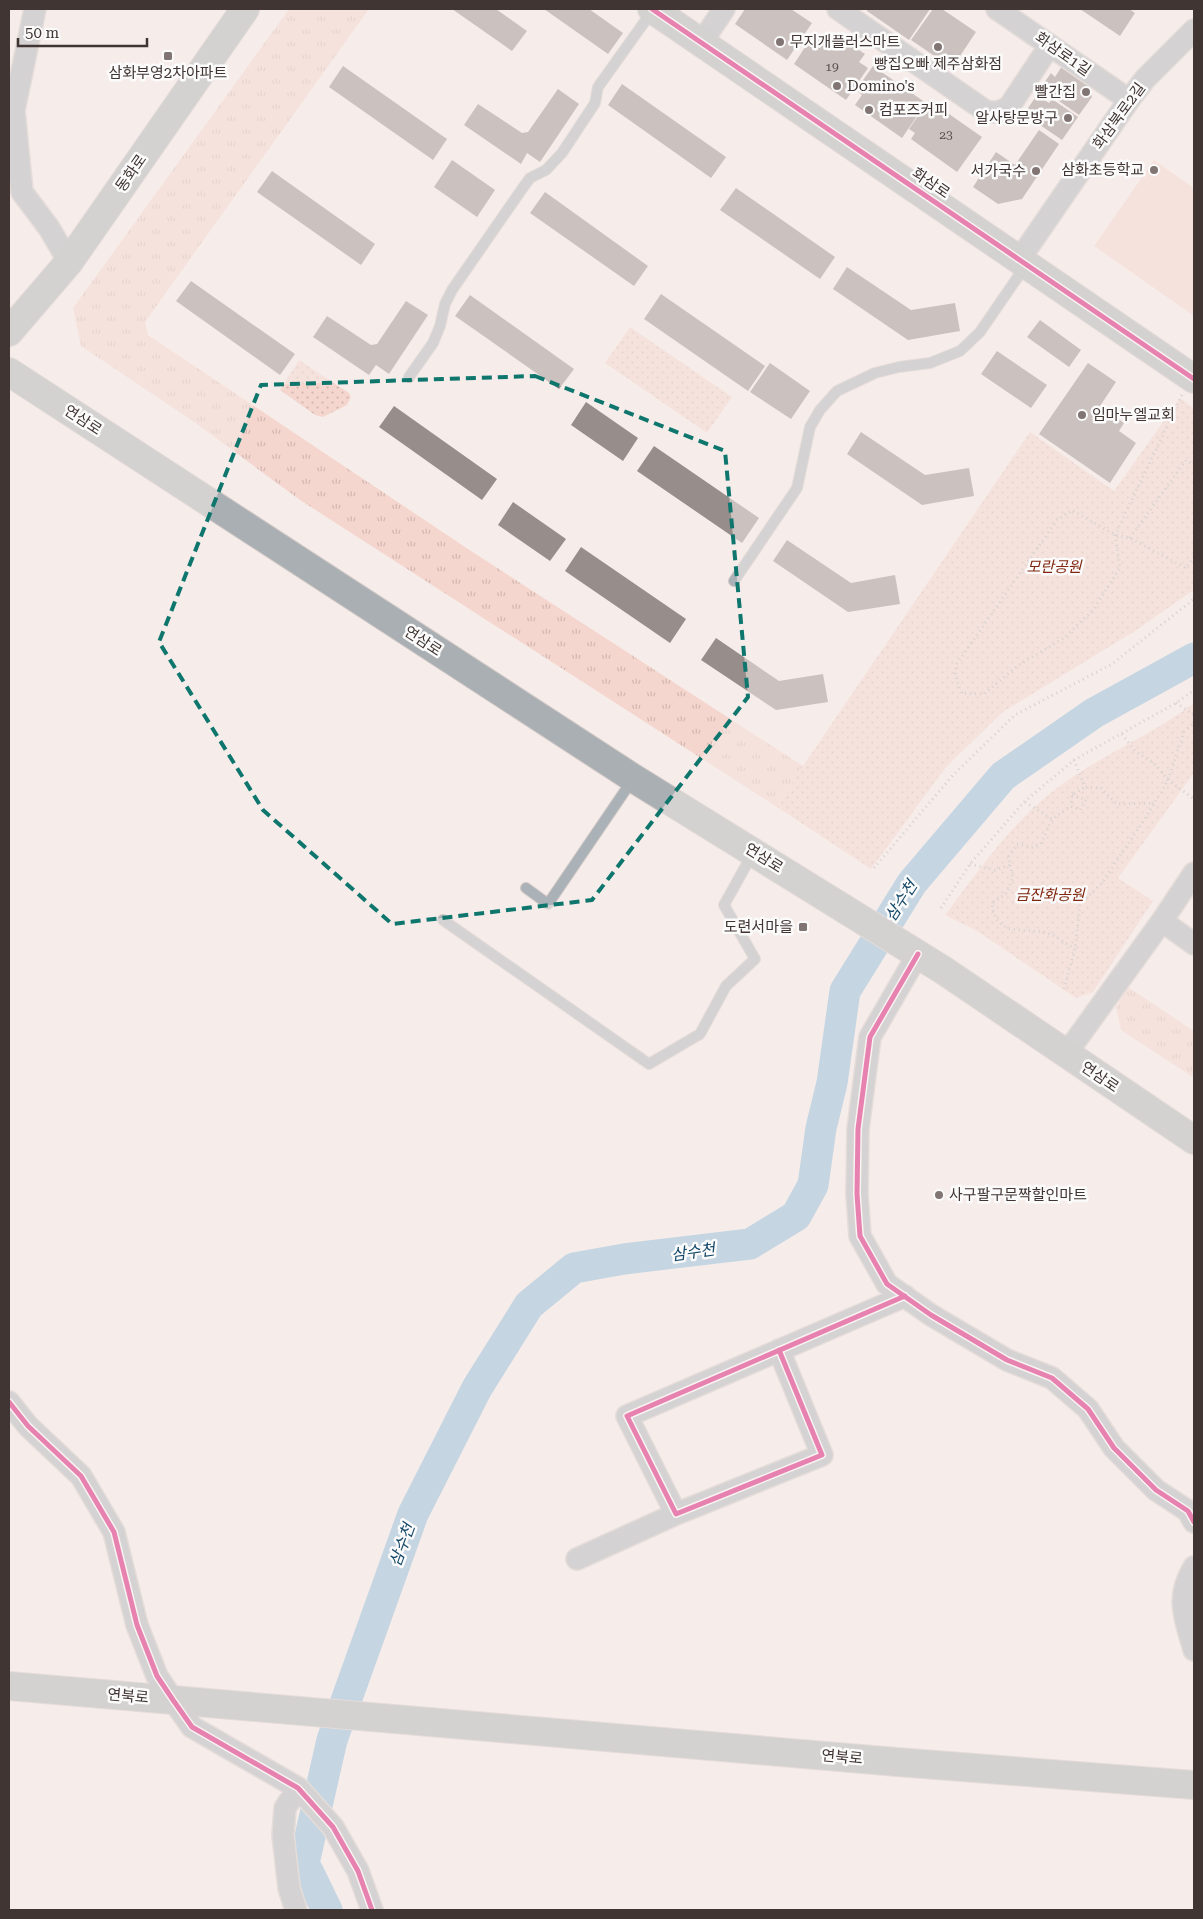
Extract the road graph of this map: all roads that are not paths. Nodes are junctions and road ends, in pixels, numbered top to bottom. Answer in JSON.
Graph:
{"nodes":[{"id":1,"x":35,"y":9,"type":"edge"},
{"id":2,"x":245,"y":9,"type":"edge"},
{"id":3,"x":653,"y":9,"type":"edge"},
{"id":4,"x":724,"y":9,"type":"edge"},
{"id":5,"x":838,"y":9,"type":"edge"},
{"id":6,"x":997,"y":9,"type":"edge"},
{"id":7,"x":1194,"y":30,"type":"edge"},
{"id":8,"x":701,"y":43,"type":"junction"},
{"id":9,"x":1050,"y":45,"type":"junction"},
{"id":10,"x":1129,"y":100,"type":"junction"},
{"id":11,"x":69,"y":262,"type":"junction"},
{"id":12,"x":1023,"y":262,"type":"junction"},
{"id":13,"x":9,"y":332,"type":"edge"},
{"id":14,"x":9,"y":372,"type":"edge"},
{"id":15,"x":409,"y":377,"type":"dead end"},
{"id":16,"x":1193,"y":377,"type":"edge"},
{"id":17,"x":734,"y":581,"type":"dead end"},
{"id":18,"x":633,"y":778,"type":"junction"},
{"id":19,"x":754,"y":852,"type":"junction"},
{"id":20,"x":1194,"y":873,"type":"edge"},
{"id":21,"x":526,"y":888,"type":"dead end"},
{"id":22,"x":442,"y":920,"type":"dead end"},
{"id":23,"x":1162,"y":921,"type":"junction"},
{"id":24,"x":1194,"y":944,"type":"edge"},
{"id":25,"x":912,"y":951,"type":"junction"},
{"id":26,"x":1066,"y":1054,"type":"junction"},
{"id":27,"x":1194,"y":1140,"type":"edge"},
{"id":28,"x":904,"y":1296,"type":"junction"},
{"id":29,"x":779,"y":1350,"type":"junction"},
{"id":30,"x":9,"y":1402,"type":"edge"},
{"id":31,"x":676,"y":1514,"type":"junction"},
{"id":32,"x":1194,"y":1522,"type":"edge"},
{"id":33,"x":577,"y":1559,"type":"dead end"},
{"id":34,"x":1194,"y":1567,"type":"edge"},
{"id":35,"x":1194,"y":1650,"type":"edge"},
{"id":36,"x":9,"y":1686,"type":"edge"},
{"id":37,"x":172,"y":1700,"type":"junction"},
{"id":38,"x":1194,"y":1785,"type":"edge"},
{"id":39,"x":298,"y":1788,"type":"junction"},
{"id":40,"x":296,"y":1910,"type":"edge"},
{"id":41,"x":372,"y":1910,"type":"edge"}],
"edges":[{"from":1,"to":11,"type":"street"},
{"from":2,"to":11,"type":"main road","name":"동화로"},
{"from":3,"to":8,"type":"main road","name":"화삼로"},
{"from":3,"to":15,"type":"lane"},
{"from":4,"to":8,"type":"street"},
{"from":5,"to":9,"type":"street"},
{"from":6,"to":9,"type":"street","name":"화삼로1길"},
{"from":7,"to":10,"type":"street","name":"화삼북로2길"},
{"from":8,"to":12,"type":"main road","name":"화삼로"},
{"from":9,"to":10,"type":"street","name":"화삼로1길"},
{"from":10,"to":12,"type":"street","name":"화삼북로2길"},
{"from":11,"to":13,"type":"main road","name":"동화로"},
{"from":12,"to":16,"type":"main road","name":"화삼로"},
{"from":12,"to":17,"type":"lane"},
{"from":14,"to":18,"type":"main road","name":"연삼로"},
{"from":18,"to":19,"type":"main road","name":"연삼로"},
{"from":18,"to":21,"type":"lane"},
{"from":19,"to":22,"type":"lane"},
{"from":19,"to":25,"type":"main road","name":"연삼로"},
{"from":20,"to":23,"type":"street"},
{"from":23,"to":24,"type":"street"},
{"from":23,"to":26,"type":"street"},
{"from":25,"to":26,"type":"main road","name":"연삼로"},
{"from":25,"to":28,"type":"street"},
{"from":26,"to":27,"type":"main road","name":"연삼로"},
{"from":28,"to":29,"type":"street"},
{"from":28,"to":32,"type":"street"},
{"from":29,"to":31,"type":"street"},
{"from":29,"to":31,"type":"street"},
{"from":30,"to":37,"type":"street"},
{"from":31,"to":33,"type":"street"},
{"from":34,"to":35,"type":"street"},
{"from":36,"to":37,"type":"main road","name":"연북로"},
{"from":37,"to":38,"type":"main road","name":"연북로"},
{"from":37,"to":39,"type":"street"},
{"from":39,"to":40,"type":"street"},
{"from":39,"to":41,"type":"street"}]}
